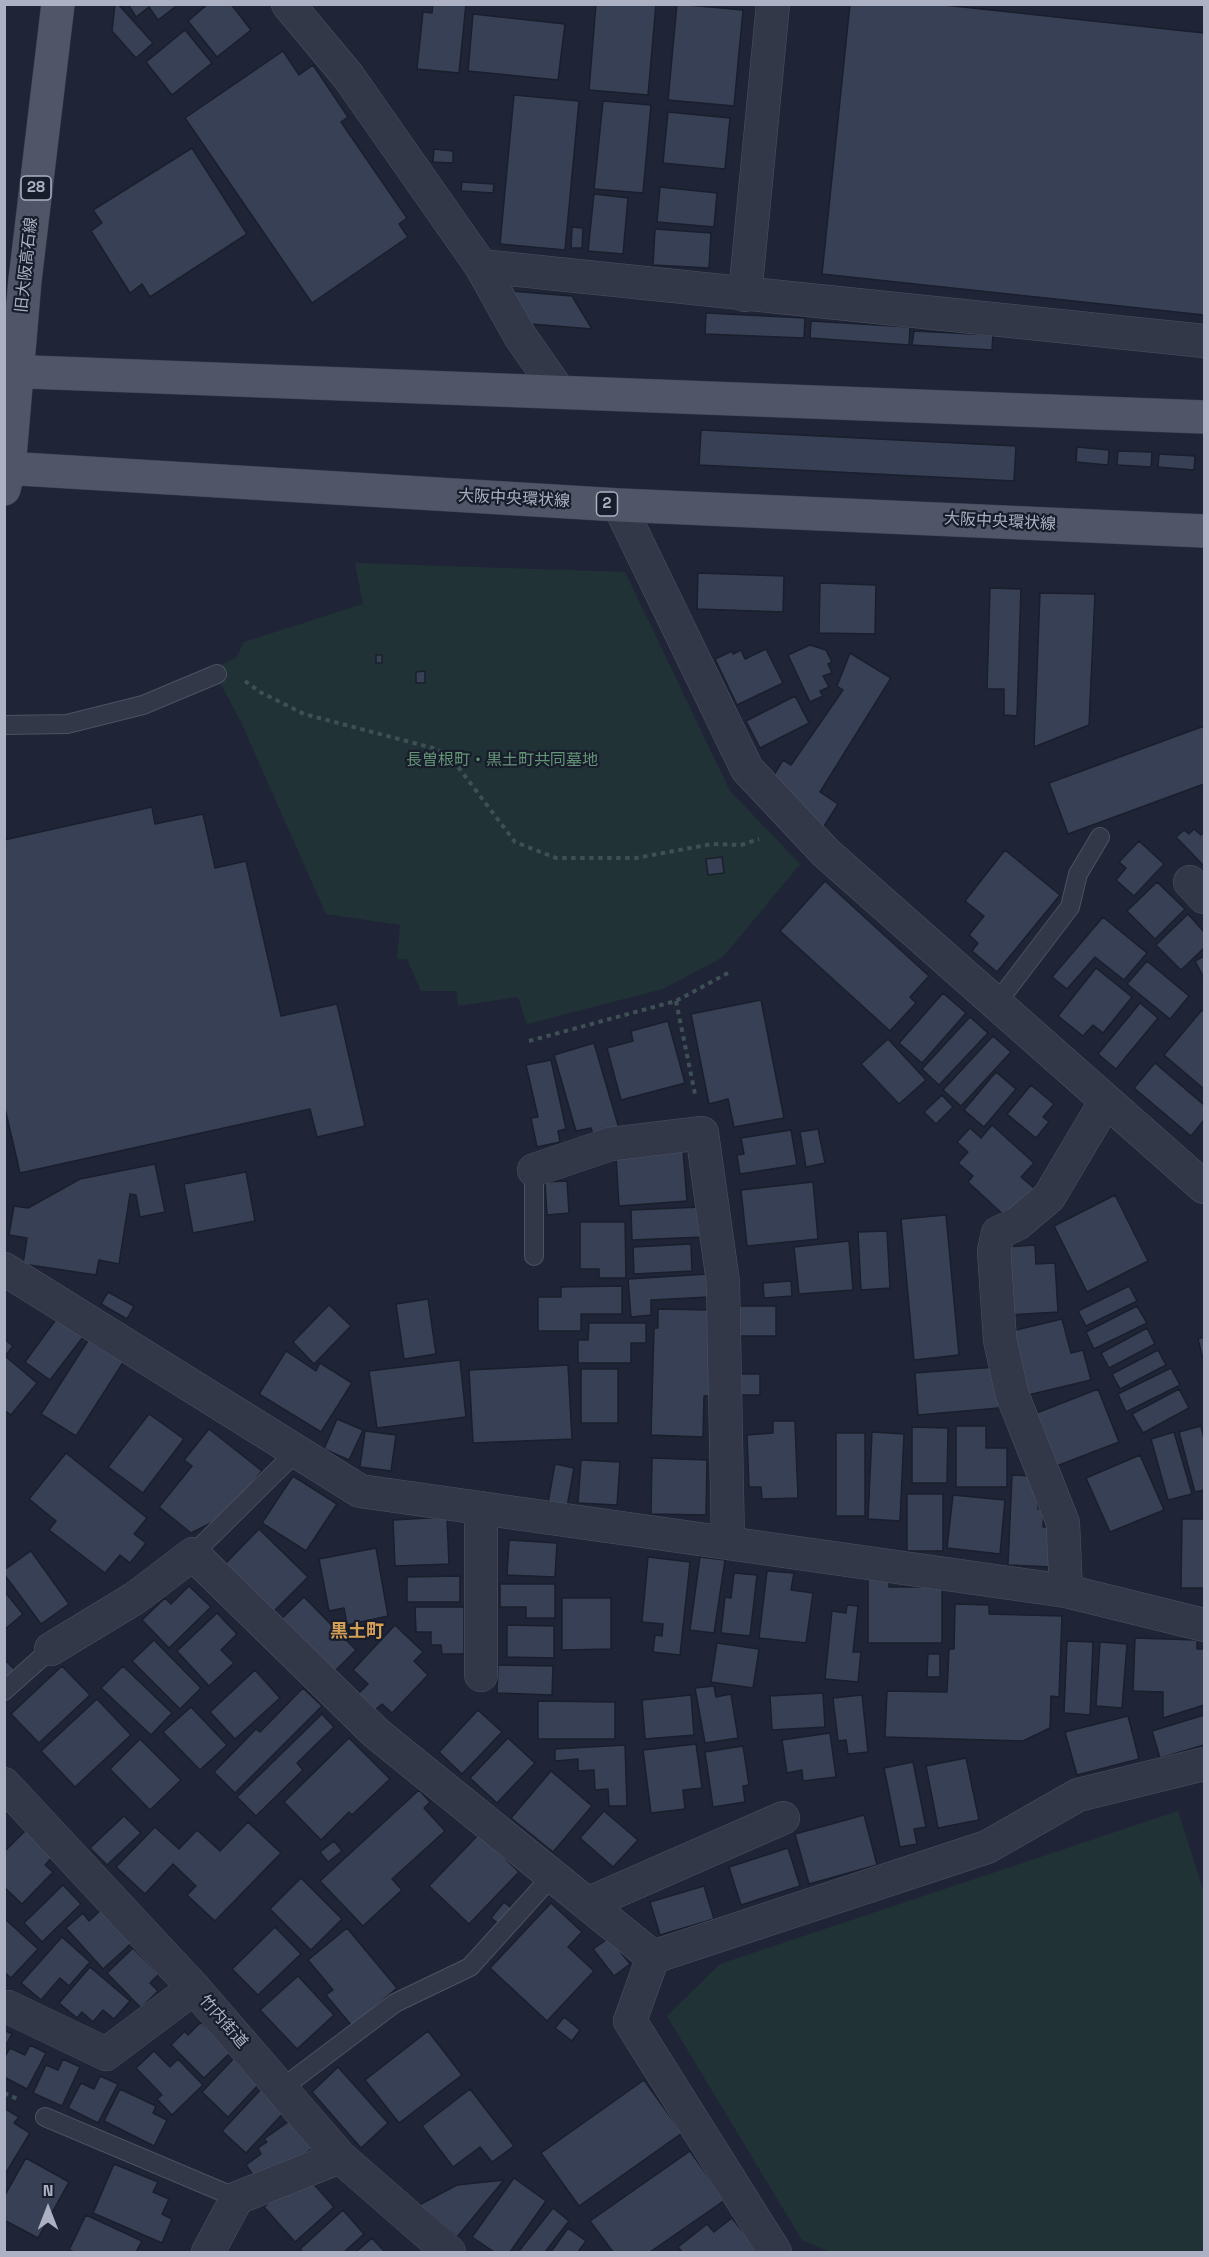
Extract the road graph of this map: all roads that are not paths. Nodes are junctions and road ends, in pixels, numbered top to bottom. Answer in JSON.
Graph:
{"nodes":[{"id":1,"x":58,"y":4,"type":"edge"},
{"id":2,"x":288,"y":4,"type":"edge"},
{"id":3,"x":773,"y":4,"type":"edge"},
{"id":4,"x":481,"y":266,"type":"junction"},
{"id":5,"x":745,"y":295,"type":"junction"},
{"id":6,"x":1204,"y":341,"type":"edge"},
{"id":7,"x":10,"y":371,"type":"edge"},
{"id":8,"x":560,"y":392,"type":"junction"},
{"id":9,"x":1204,"y":417,"type":"edge"},
{"id":10,"x":6,"y":475,"type":"edge"},
{"id":11,"x":619,"y":505,"type":"junction"},
{"id":12,"x":1204,"y":531,"type":"edge"},
{"id":13,"x":217,"y":674,"type":"road end"},
{"id":14,"x":4,"y":725,"type":"edge"},
{"id":15,"x":1100,"y":837,"type":"dead end"},
{"id":16,"x":996,"y":1004,"type":"junction"},
{"id":17,"x":1106,"y":1101,"type":"junction"},
{"id":18,"x":534,"y":1170,"type":"joint"},
{"id":19,"x":1200,"y":1175,"type":"edge"},
{"id":20,"x":534,"y":1256,"type":"dead end"},
{"id":21,"x":4,"y":1269,"type":"edge"},
{"id":22,"x":296,"y":1452,"type":"junction"},
{"id":23,"x":481,"y":1508,"type":"junction"},
{"id":24,"x":728,"y":1543,"type":"junction"},
{"id":25,"x":193,"y":1554,"type":"junction"},
{"id":26,"x":1066,"y":1591,"type":"junction"},
{"id":27,"x":1204,"y":1624,"type":"edge"},
{"id":28,"x":51,"y":1649,"type":"joint"},
{"id":29,"x":481,"y":1675,"type":"dead end"},
{"id":30,"x":4,"y":1691,"type":"edge"},
{"id":31,"x":1204,"y":1764,"type":"edge"},
{"id":32,"x":7,"y":1794,"type":"edge"},
{"id":33,"x":783,"y":1818,"type":"dead end"},
{"id":34,"x":552,"y":1876,"type":"junction"},
{"id":35,"x":587,"y":1904,"type":"junction"},
{"id":36,"x":653,"y":1957,"type":"junction"},
{"id":37,"x":194,"y":1988,"type":"junction"},
{"id":38,"x":9,"y":2007,"type":"dead end"},
{"id":39,"x":281,"y":2090,"type":"junction"},
{"id":40,"x":45,"y":2117,"type":"dead end"},
{"id":41,"x":340,"y":2157,"type":"junction"},
{"id":42,"x":237,"y":2198,"type":"junction"},
{"id":43,"x":208,"y":2253,"type":"edge"},
{"id":44,"x":449,"y":2253,"type":"edge"},
{"id":45,"x":775,"y":2253,"type":"edge"}],
"edges":[{"from":1,"to":7,"type":"main road","name":"旧大阪高石線","number":"28"},
{"from":2,"to":4,"type":"street"},
{"from":3,"to":5,"type":"street"},
{"from":4,"to":5,"type":"street"},
{"from":4,"to":8,"type":"street"},
{"from":5,"to":6,"type":"street"},
{"from":7,"to":8,"type":"main road"},
{"from":7,"to":10,"type":"main road","name":"旧大阪高石線","number":"28"},
{"from":8,"to":9,"type":"main road"},
{"from":10,"to":11,"type":"main road","name":"大阪中央環状線","number":"2"},
{"from":11,"to":12,"type":"main road","name":"大阪中央環状線","number":"2"},
{"from":11,"to":16,"type":"street"},
{"from":13,"to":14,"type":"lane"},
{"from":15,"to":16,"type":"lane"},
{"from":16,"to":17,"type":"street"},
{"from":17,"to":19,"type":"street"},
{"from":17,"to":26,"type":"street"},
{"from":18,"to":20,"type":"lane"},
{"from":18,"to":24,"type":"street"},
{"from":21,"to":22,"type":"street"},
{"from":22,"to":23,"type":"street"},
{"from":22,"to":25,"type":"lane"},
{"from":23,"to":24,"type":"street"},
{"from":23,"to":29,"type":"street"},
{"from":24,"to":26,"type":"street"},
{"from":25,"to":28,"type":"street"},
{"from":25,"to":34,"type":"street"},
{"from":26,"to":27,"type":"street"},
{"from":28,"to":30,"type":"lane"},
{"from":31,"to":36,"type":"street"},
{"from":32,"to":37,"type":"street","name":"竹内街道"},
{"from":33,"to":35,"type":"street"},
{"from":34,"to":35,"type":"street"},
{"from":34,"to":39,"type":"lane"},
{"from":35,"to":36,"type":"street"},
{"from":36,"to":45,"type":"street"},
{"from":37,"to":38,"type":"street"},
{"from":37,"to":39,"type":"street","name":"竹内街道"},
{"from":39,"to":41,"type":"street","name":"竹内街道"},
{"from":40,"to":42,"type":"lane"},
{"from":41,"to":42,"type":"street"},
{"from":41,"to":44,"type":"street","name":"竹内街道"},
{"from":42,"to":43,"type":"street"}]}
